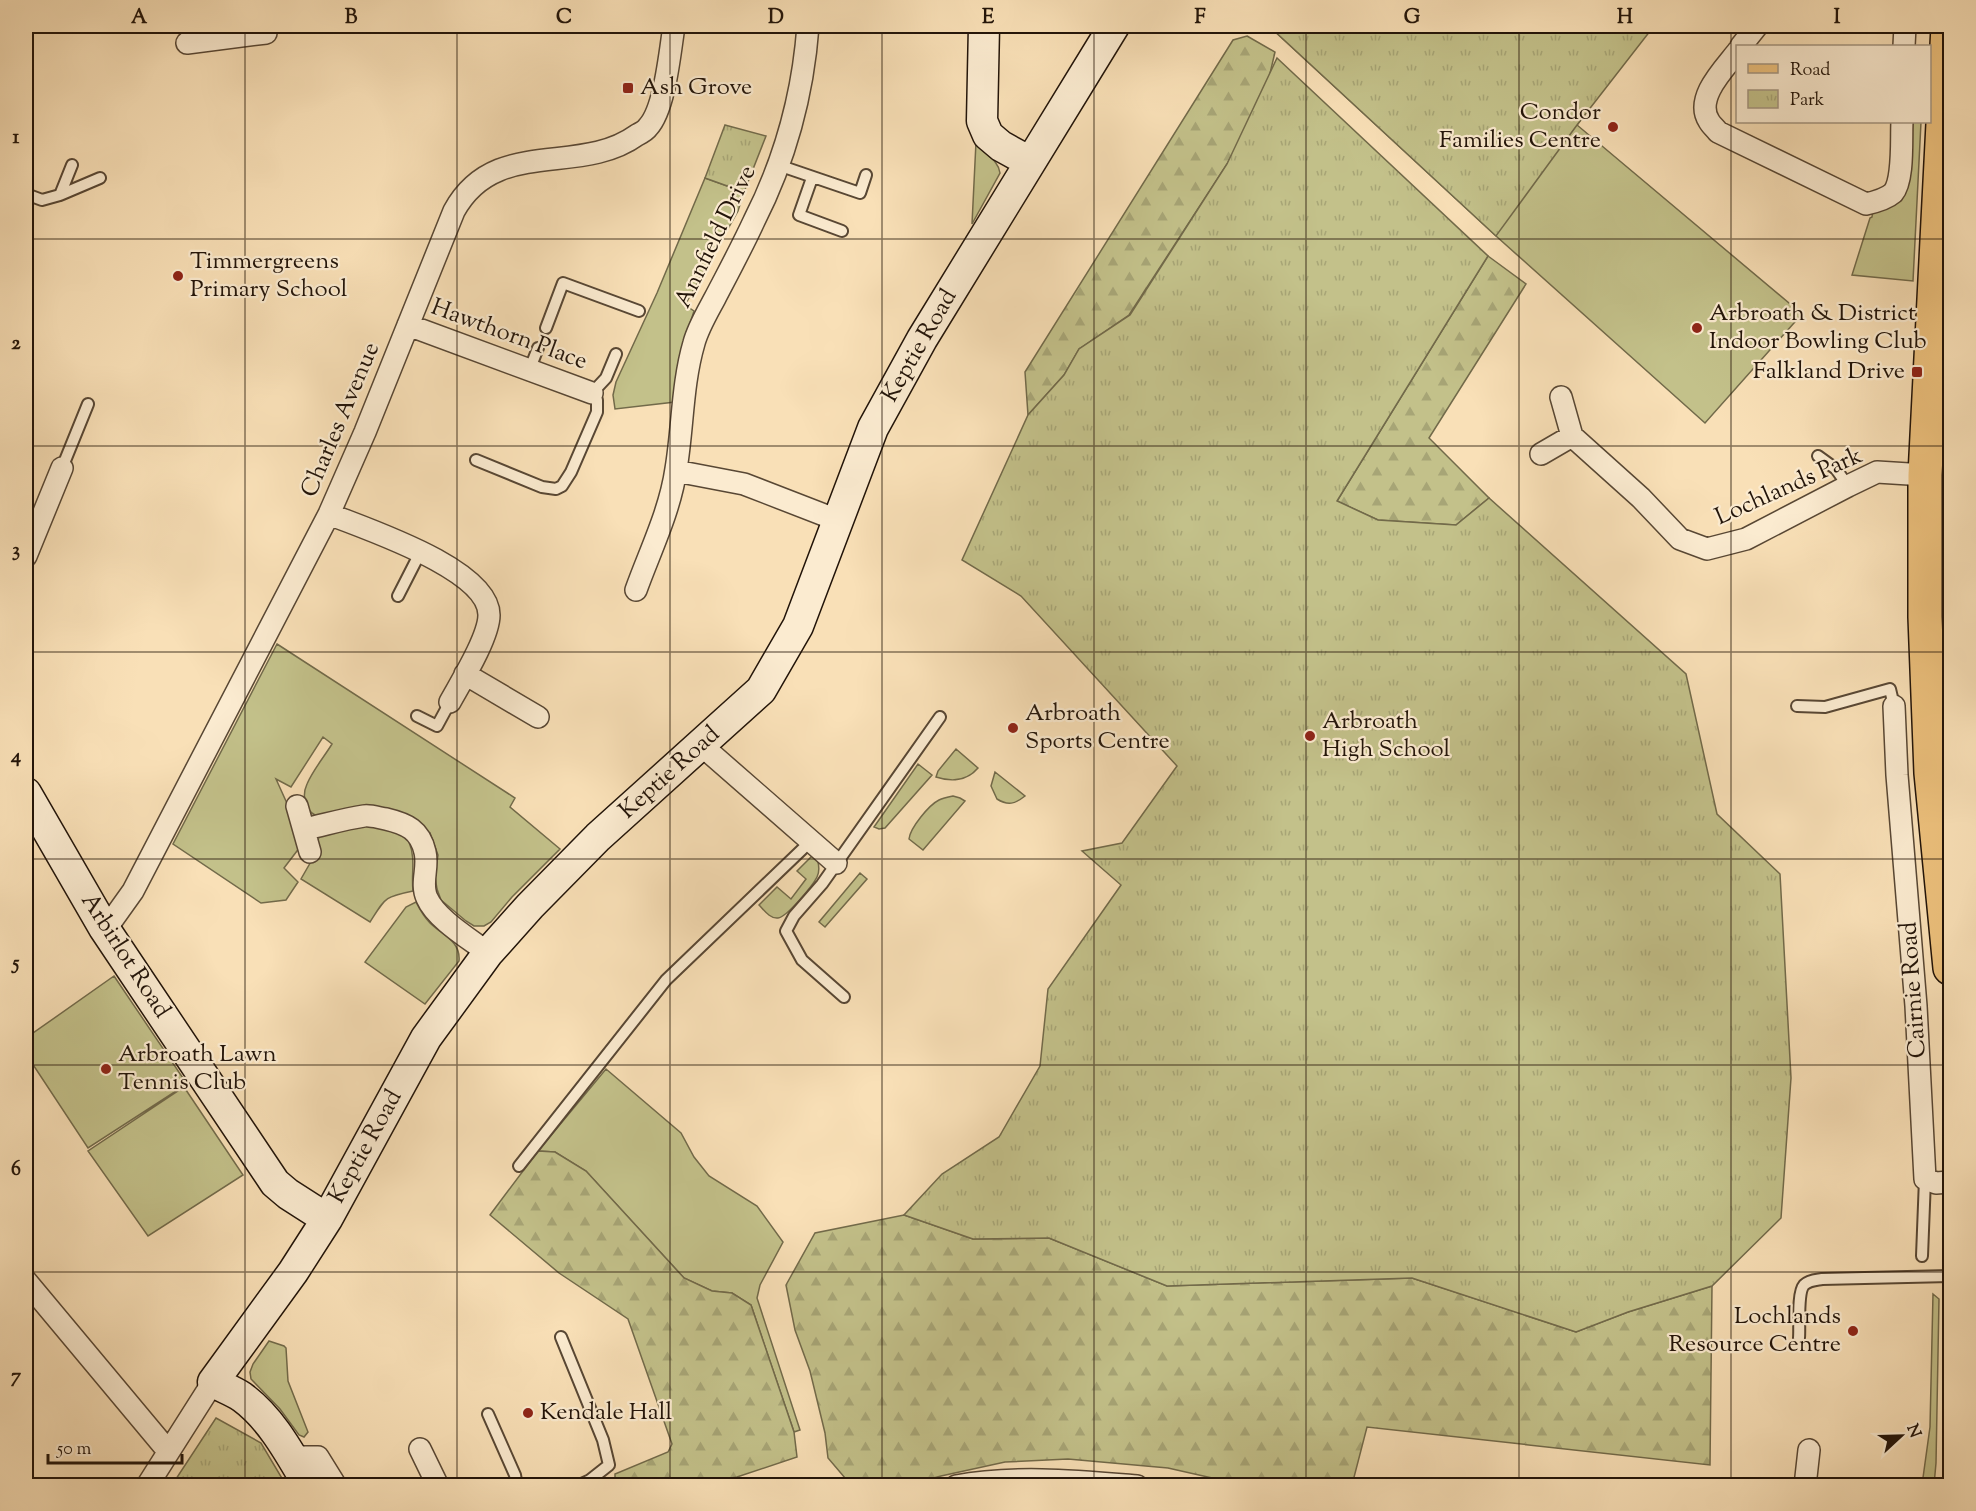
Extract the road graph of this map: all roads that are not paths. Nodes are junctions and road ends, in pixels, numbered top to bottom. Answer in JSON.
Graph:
{"nodes":[{"id":1,"x":265,"y":26,"type":"edge"},
{"id":2,"x":674,"y":26,"type":"edge"},
{"id":3,"x":808,"y":26,"type":"edge"},
{"id":4,"x":984,"y":26,"type":"edge"},
{"id":5,"x":1114,"y":26,"type":"edge"},
{"id":6,"x":1757,"y":26,"type":"edge"},
{"id":7,"x":1905,"y":26,"type":"edge"},
{"id":8,"x":1947,"y":26,"type":"edge"},
{"id":9,"x":188,"y":43,"type":"dead end"},
{"id":10,"x":1742,"y":45,"type":"edge"},
{"id":11,"x":1904,"y":45,"type":"edge"},
{"id":12,"x":1736,"y":52,"type":"edge"},
{"id":13,"x":1902,"y":123,"type":"edge"},
{"id":14,"x":1030,"y":162,"type":"junction"},
{"id":15,"x":72,"y":165,"type":"dead end"},
{"id":16,"x":778,"y":165,"type":"junction"},
{"id":17,"x":866,"y":176,"type":"dead end"},
{"id":18,"x":100,"y":178,"type":"dead end"},
{"id":19,"x":812,"y":178,"type":"junction"},
{"id":20,"x":26,"y":194,"type":"edge"},
{"id":21,"x":60,"y":195,"type":"junction"},
{"id":22,"x":842,"y":231,"type":"dead end"},
{"id":23,"x":639,"y":311,"type":"dead end"},
{"id":24,"x":408,"y":325,"type":"junction"},
{"id":25,"x":546,"y":328,"type":"dead end"},
{"id":26,"x":538,"y":348,"type":"dead end"},
{"id":27,"x":616,"y":354,"type":"dead end"},
{"id":28,"x":529,"y":371,"type":"junction"},
{"id":29,"x":1940,"y":376,"type":"edge"},
{"id":30,"x":592,"y":393,"type":"junction"},
{"id":31,"x":1560,"y":397,"type":"dead end"},
{"id":32,"x":88,"y":404,"type":"dead end"},
{"id":33,"x":1572,"y":436,"type":"junction"},
{"id":34,"x":1541,"y":454,"type":"dead end"},
{"id":35,"x":1818,"y":456,"type":"dead end"},
{"id":36,"x":476,"y":460,"type":"dead end"},
{"id":37,"x":62,"y":468,"type":"joint"},
{"id":38,"x":676,"y":471,"type":"junction"},
{"id":39,"x":1926,"y":475,"type":"junction"},
{"id":40,"x":1848,"y":486,"type":"junction"},
{"id":41,"x":329,"y":514,"type":"junction"},
{"id":42,"x":837,"y":520,"type":"junction"},
{"id":43,"x":421,"y":552,"type":"junction"},
{"id":44,"x":26,"y":556,"type":"edge"},
{"id":45,"x":636,"y":590,"type":"dead end"},
{"id":46,"x":398,"y":596,"type":"dead end"},
{"id":47,"x":465,"y":674,"type":"junction"},
{"id":48,"x":450,"y":702,"type":"joint"},
{"id":49,"x":1797,"y":706,"type":"dead end"},
{"id":50,"x":1894,"y":706,"type":"joint"},
{"id":51,"x":417,"y":716,"type":"dead end"},
{"id":52,"x":538,"y":717,"type":"dead end"},
{"id":53,"x":940,"y":717,"type":"dead end"},
{"id":54,"x":701,"y":746,"type":"junction"},
{"id":55,"x":1931,"y":773,"type":"junction"},
{"id":56,"x":1897,"y":775,"type":"junction"},
{"id":57,"x":26,"y":793,"type":"edge"},
{"id":58,"x":297,"y":806,"type":"dead end"},
{"id":59,"x":305,"y":829,"type":"junction"},
{"id":60,"x":1943,"y":831,"type":"edge"},
{"id":61,"x":812,"y":840,"type":"junction"},
{"id":62,"x":310,"y":852,"type":"dead end"},
{"id":63,"x":836,"y":863,"type":"junction"},
{"id":64,"x":104,"y":928,"type":"junction"},
{"id":65,"x":488,"y":953,"type":"junction"},
{"id":66,"x":1950,"y":968,"type":"edge"},
{"id":67,"x":844,"y":997,"type":"dead end"},
{"id":68,"x":519,"y":1166,"type":"dead end"},
{"id":69,"x":1925,"y":1179,"type":"junction"},
{"id":70,"x":1950,"y":1182,"type":"edge"},
{"id":71,"x":327,"y":1219,"type":"junction"},
{"id":72,"x":1922,"y":1256,"type":"dead end"},
{"id":73,"x":1950,"y":1276,"type":"edge"},
{"id":74,"x":26,"y":1281,"type":"edge"},
{"id":75,"x":561,"y":1337,"type":"dead end"},
{"id":76,"x":1799,"y":1338,"type":"dead end"},
{"id":77,"x":213,"y":1382,"type":"junction"},
{"id":78,"x":488,"y":1414,"type":"dead end"},
{"id":79,"x":420,"y":1449,"type":"dead end"},
{"id":80,"x":1809,"y":1450,"type":"dead end"},
{"id":81,"x":168,"y":1451,"type":"junction"},
{"id":82,"x":292,"y":1457,"type":"junction"},
{"id":83,"x":147,"y":1485,"type":"edge"},
{"id":84,"x":309,"y":1485,"type":"edge"},
{"id":85,"x":336,"y":1485,"type":"edge"},
{"id":86,"x":438,"y":1485,"type":"edge"},
{"id":87,"x":517,"y":1485,"type":"edge"},
{"id":88,"x":577,"y":1485,"type":"edge"},
{"id":89,"x":956,"y":1485,"type":"edge"},
{"id":90,"x":1137,"y":1485,"type":"edge"},
{"id":91,"x":1805,"y":1485,"type":"edge"}],
"edges":[{"from":1,"to":9,"type":"street"},
{"from":2,"to":24,"type":"street","name":"Charles Avenue"},
{"from":3,"to":16,"type":"street","name":"Annfield Drive"},
{"from":4,"to":14,"type":"main road"},
{"from":5,"to":14,"type":"main road","name":"Keptie Road"},
{"from":6,"to":10,"type":"street"},
{"from":7,"to":11,"type":"street"},
{"from":8,"to":29,"type":"main road","name":"Cairnie Road"},
{"from":12,"to":13,"type":"street"},
{"from":14,"to":42,"type":"main road","name":"Keptie Road"},
{"from":15,"to":21,"type":"lane"},
{"from":16,"to":19,"type":"lane"},
{"from":16,"to":38,"type":"street","name":"Annfield Drive"},
{"from":17,"to":19,"type":"lane"},
{"from":18,"to":21,"type":"lane"},
{"from":19,"to":22,"type":"lane"},
{"from":20,"to":21,"type":"lane"},
{"from":23,"to":25,"type":"lane"},
{"from":24,"to":28,"type":"street","name":"Hawthorn Place"},
{"from":24,"to":41,"type":"street","name":"Charles Avenue"},
{"from":26,"to":28,"type":"lane"},
{"from":27,"to":30,"type":"lane"},
{"from":28,"to":30,"type":"street","name":"Hawthorn Place"},
{"from":29,"to":39,"type":"main road","name":"Cairnie Road"},
{"from":30,"to":36,"type":"lane"},
{"from":31,"to":33,"type":"street"},
{"from":32,"to":37,"type":"lane"},
{"from":33,"to":34,"type":"street"},
{"from":33,"to":40,"type":"street","name":"Lochlands Park"},
{"from":35,"to":40,"type":"lane"},
{"from":37,"to":44,"type":"street"},
{"from":38,"to":42,"type":"street"},
{"from":38,"to":45,"type":"street","name":"Annfield Drive"},
{"from":39,"to":40,"type":"street","name":"Lochlands Park"},
{"from":39,"to":55,"type":"main road","name":"Cairnie Road"},
{"from":41,"to":43,"type":"street"},
{"from":41,"to":64,"type":"street","name":"Charles Avenue"},
{"from":42,"to":54,"type":"main road","name":"Keptie Road"},
{"from":43,"to":46,"type":"lane"},
{"from":43,"to":47,"type":"street"},
{"from":47,"to":48,"type":"street"},
{"from":47,"to":52,"type":"street"},
{"from":48,"to":51,"type":"lane"},
{"from":49,"to":50,"type":"lane"},
{"from":50,"to":56,"type":"street","name":"Cairnie Road"},
{"from":53,"to":63,"type":"lane"},
{"from":54,"to":61,"type":"street"},
{"from":54,"to":65,"type":"main road","name":"Keptie Road"},
{"from":55,"to":56,"type":"street"},
{"from":55,"to":60,"type":"main road","name":"Cairnie Road"},
{"from":56,"to":69,"type":"street","name":"Cairnie Road"},
{"from":57,"to":64,"type":"main road","name":"Arbirlot Road"},
{"from":58,"to":59,"type":"street"},
{"from":59,"to":62,"type":"street"},
{"from":59,"to":65,"type":"street"},
{"from":60,"to":66,"type":"main road","name":"Cairnie Road"},
{"from":61,"to":63,"type":"street"},
{"from":61,"to":68,"type":"lane"},
{"from":63,"to":67,"type":"lane"},
{"from":64,"to":71,"type":"main road","name":"Arbirlot Road"},
{"from":65,"to":71,"type":"main road","name":"Keptie Road"},
{"from":69,"to":70,"type":"street"},
{"from":69,"to":72,"type":"lane"},
{"from":71,"to":77,"type":"main road","name":"Keptie Road"},
{"from":73,"to":76,"type":"lane"},
{"from":74,"to":81,"type":"street"},
{"from":75,"to":88,"type":"lane"},
{"from":77,"to":81,"type":"street"},
{"from":77,"to":82,"type":"main road"},
{"from":78,"to":87,"type":"lane"},
{"from":79,"to":86,"type":"street"},
{"from":80,"to":91,"type":"street"},
{"from":81,"to":83,"type":"street"},
{"from":82,"to":84,"type":"main road"},
{"from":82,"to":85,"type":"street"},
{"from":89,"to":90,"type":"street"}]}
